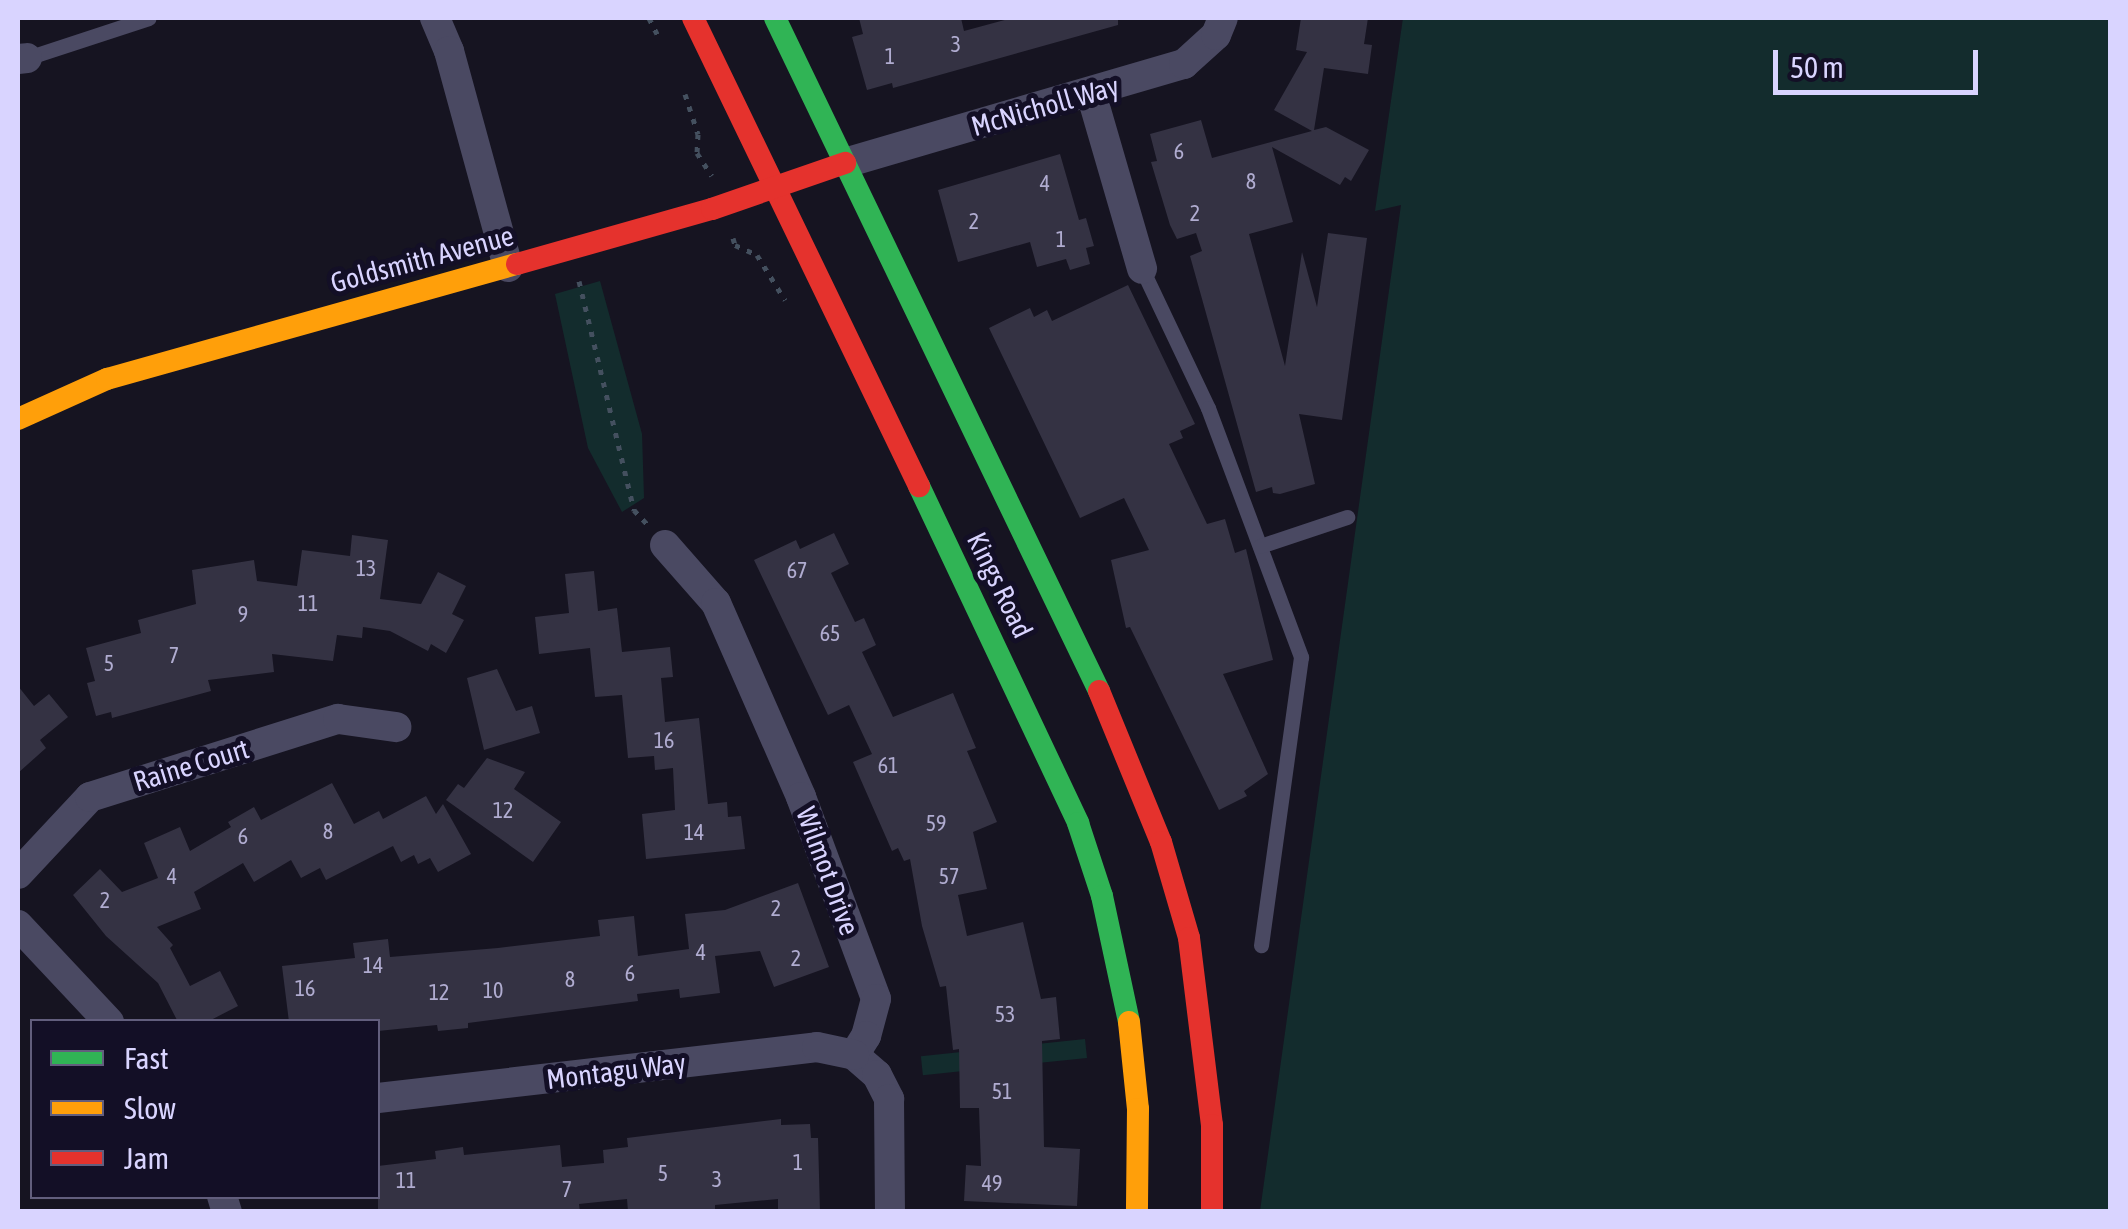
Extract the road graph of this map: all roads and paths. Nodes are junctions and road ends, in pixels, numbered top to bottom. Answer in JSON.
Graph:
{"nodes":[{"id":1,"x":149,"y":18,"type":"edge"},
{"id":2,"x":434,"y":18,"type":"edge"},
{"id":3,"x":649,"y":18,"type":"edge"},
{"id":4,"x":693,"y":18,"type":"edge"},
{"id":5,"x":774,"y":18,"type":"edge"},
{"id":6,"x":1224,"y":18,"type":"edge"},
{"id":7,"x":664,"y":49,"type":"dead end"},
{"id":8,"x":22,"y":59,"type":"edge"},
{"id":9,"x":679,"y":80,"type":"dead end"},
{"id":10,"x":1091,"y":92,"type":"junction"},
{"id":11,"x":845,"y":163,"type":"junction"},
{"id":12,"x":774,"y":190,"type":"junction"},
{"id":13,"x":723,"y":206,"type":"junction"},
{"id":14,"x":571,"y":249,"type":"junction"},
{"id":15,"x":508,"y":268,"type":"junction"},
{"id":16,"x":1142,"y":269,"type":"joint"},
{"id":17,"x":788,"y":306,"type":"dead end"},
{"id":18,"x":18,"y":418,"type":"edge"},
{"id":19,"x":1347,"y":517,"type":"dead end"},
{"id":20,"x":665,"y":545,"type":"joint"},
{"id":21,"x":1260,"y":546,"type":"junction"},
{"id":22,"x":396,"y":727,"type":"dead end"},
{"id":23,"x":18,"y":874,"type":"edge"},
{"id":24,"x":18,"y":925,"type":"edge"},
{"id":25,"x":1261,"y":945,"type":"dead end"},
{"id":26,"x":106,"y":1019,"type":"edge"},
{"id":27,"x":854,"y":1055,"type":"junction"},
{"id":28,"x":380,"y":1098,"type":"edge"},
{"id":29,"x":890,"y":1212,"type":"edge"},
{"id":30,"x":1137,"y":1212,"type":"edge"},
{"id":31,"x":1212,"y":1212,"type":"edge"}],
"edges":[{"from":1,"to":8,"type":"lane"},
{"from":2,"to":15,"type":"street"},
{"from":3,"to":7,"type":"path"},
{"from":4,"to":12,"type":"main road","name":"Kings Road"},
{"from":5,"to":11,"type":"main road","name":"Kings Road"},
{"from":6,"to":10,"type":"street","name":"McNicholl Way"},
{"from":9,"to":13,"type":"path"},
{"from":10,"to":11,"type":"street","name":"McNicholl Way"},
{"from":10,"to":16,"type":"street"},
{"from":11,"to":12,"type":"main road","name":"Goldsmith Avenue"},
{"from":11,"to":31,"type":"main road","name":"Kings Road"},
{"from":12,"to":13,"type":"main road","name":"Goldsmith Avenue"},
{"from":12,"to":30,"type":"main road","name":"Kings Road"},
{"from":13,"to":14,"type":"main road","name":"Goldsmith Avenue"},
{"from":13,"to":17,"type":"path"},
{"from":14,"to":15,"type":"main road","name":"Goldsmith Avenue"},
{"from":14,"to":20,"type":"path"},
{"from":15,"to":18,"type":"main road","name":"Goldsmith Avenue"},
{"from":16,"to":21,"type":"lane"},
{"from":19,"to":21,"type":"lane"},
{"from":20,"to":27,"type":"street","name":"Wilmot Drive"},
{"from":21,"to":25,"type":"lane"},
{"from":22,"to":23,"type":"street","name":"Raine Court"},
{"from":24,"to":26,"type":"street"},
{"from":27,"to":28,"type":"street","name":"Montagu Way"},
{"from":27,"to":29,"type":"street"}]}
